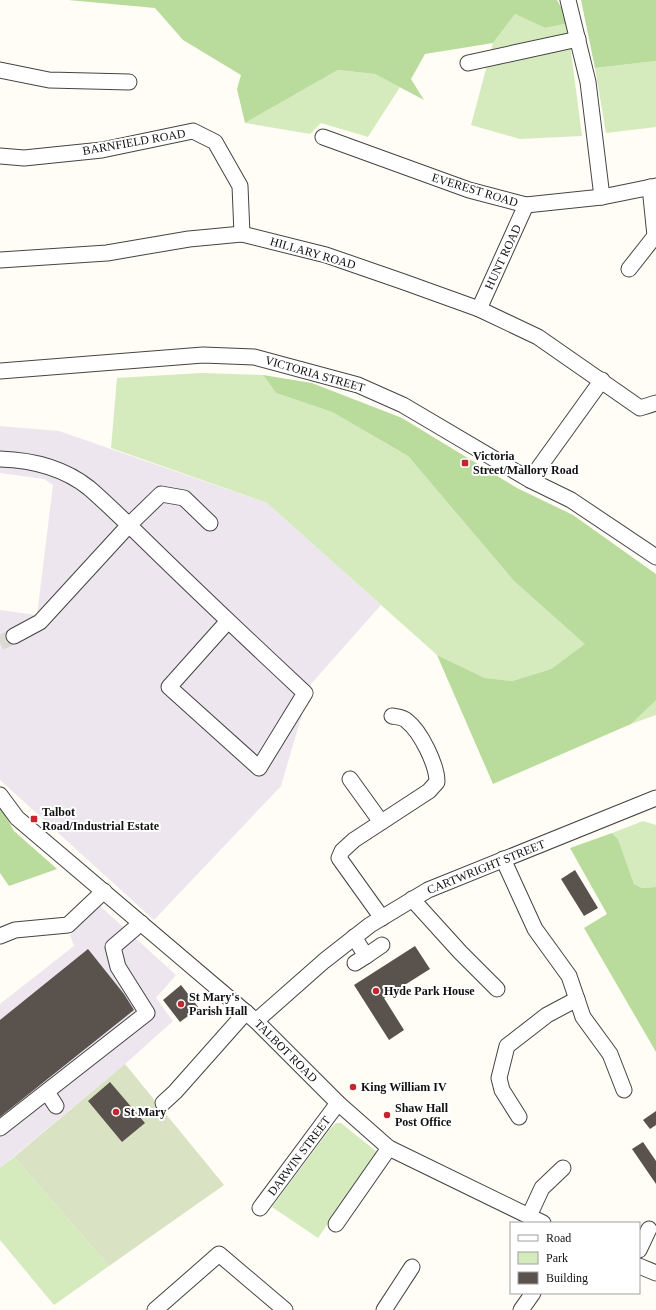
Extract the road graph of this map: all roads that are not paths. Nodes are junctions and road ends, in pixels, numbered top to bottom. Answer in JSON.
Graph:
{"nodes":[{"id":1,"x":568,"y":0,"type":"edge"},
{"id":2,"x":578,"y":39,"type":"junction"},
{"id":3,"x":468,"y":63,"type":"dead end"},
{"id":4,"x":0,"y":70,"type":"edge"},
{"id":5,"x":129,"y":82,"type":"dead end"},
{"id":6,"x":323,"y":137,"type":"dead end"},
{"id":7,"x":0,"y":156,"type":"edge"},
{"id":8,"x":653,"y":186,"type":"edge"},
{"id":9,"x":602,"y":197,"type":"junction"},
{"id":10,"x":526,"y":205,"type":"junction"},
{"id":11,"x":242,"y":234,"type":"junction"},
{"id":12,"x":0,"y":260,"type":"edge"},
{"id":13,"x":629,"y":269,"type":"dead end"},
{"id":14,"x":479,"y":309,"type":"junction"},
{"id":15,"x":0,"y":370,"type":"edge"},
{"id":16,"x":602,"y":380,"type":"junction"},
{"id":17,"x":656,"y":403,"type":"edge"},
{"id":18,"x":0,"y":459,"type":"edge"},
{"id":19,"x":530,"y":480,"type":"junction"},
{"id":20,"x":210,"y":523,"type":"dead end"},
{"id":21,"x":129,"y":526,"type":"junction"},
{"id":22,"x":656,"y":557,"type":"edge"},
{"id":23,"x":228,"y":621,"type":"junction"},
{"id":24,"x":14,"y":636,"type":"tunnel mouth"},
{"id":25,"x":392,"y":716,"type":"dead end"},
{"id":26,"x":350,"y":779,"type":"dead end"},
{"id":27,"x":0,"y":795,"type":"edge"},
{"id":28,"x":656,"y":798,"type":"edge"},
{"id":29,"x":381,"y":822,"type":"junction"},
{"id":30,"x":503,"y":859,"type":"junction"},
{"id":31,"x":104,"y":891,"type":"junction"},
{"id":32,"x":412,"y":899,"type":"junction"},
{"id":33,"x":382,"y":918,"type":"junction"},
{"id":34,"x":141,"y":923,"type":"junction"},
{"id":35,"x":0,"y":936,"type":"edge"},
{"id":36,"x":354,"y":937,"type":"junction"},
{"id":37,"x":382,"y":945,"type":"dead end"},
{"id":38,"x":497,"y":989,"type":"dead end"},
{"id":39,"x":577,"y":999,"type":"junction"},
{"id":40,"x":251,"y":1016,"type":"junction"},
{"id":41,"x":624,"y":1090,"type":"dead end"},
{"id":42,"x":47,"y":1092,"type":"junction"},
{"id":43,"x":163,"y":1103,"type":"dead end"},
{"id":44,"x":338,"y":1103,"type":"junction"},
{"id":45,"x":56,"y":1106,"type":"dead end"},
{"id":46,"x":519,"y":1117,"type":"dead end"},
{"id":47,"x":0,"y":1128,"type":"edge"},
{"id":48,"x":389,"y":1148,"type":"junction"},
{"id":49,"x":563,"y":1168,"type":"dead end"},
{"id":50,"x":260,"y":1208,"type":"dead end"},
{"id":51,"x":529,"y":1216,"type":"junction"},
{"id":52,"x":541,"y":1222,"type":"edge"},
{"id":53,"x":336,"y":1224,"type":"dead end"},
{"id":54,"x":649,"y":1228,"type":"dead end"},
{"id":55,"x":640,"y":1248,"type":"edge"},
{"id":56,"x":640,"y":1266,"type":"edge"},
{"id":57,"x":412,"y":1267,"type":"dead end"},
{"id":58,"x":656,"y":1273,"type":"edge"},
{"id":59,"x":532,"y":1294,"type":"edge"},
{"id":60,"x":155,"y":1310,"type":"edge"},
{"id":61,"x":285,"y":1310,"type":"edge"},
{"id":62,"x":384,"y":1310,"type":"edge"},
{"id":63,"x":521,"y":1310,"type":"edge"}],
"edges":[{"from":1,"to":2,"type":"street"},
{"from":2,"to":3,"type":"street"},
{"from":2,"to":9,"type":"street"},
{"from":4,"to":5,"type":"street"},
{"from":6,"to":10,"type":"street","name":"EVEREST ROAD"},
{"from":7,"to":11,"type":"street","name":"BARNFIELD ROAD"},
{"from":8,"to":9,"type":"street","name":"EVEREST ROAD"},
{"from":8,"to":13,"type":"street"},
{"from":9,"to":10,"type":"street","name":"EVEREST ROAD"},
{"from":10,"to":14,"type":"street","name":"HUNT ROAD"},
{"from":11,"to":12,"type":"street","name":"HILLARY ROAD"},
{"from":11,"to":14,"type":"street","name":"HILLARY ROAD"},
{"from":14,"to":16,"type":"street","name":"HILLARY ROAD"},
{"from":15,"to":19,"type":"street","name":"VICTORIA STREET"},
{"from":16,"to":17,"type":"street","name":"HILLARY ROAD"},
{"from":16,"to":19,"type":"street"},
{"from":18,"to":21,"type":"street"},
{"from":19,"to":22,"type":"street","name":"VICTORIA STREET"},
{"from":20,"to":21,"type":"street"},
{"from":21,"to":23,"type":"street"},
{"from":21,"to":24,"type":"street"},
{"from":23,"to":23,"type":"street"},
{"from":25,"to":29,"type":"street"},
{"from":26,"to":29,"type":"street"},
{"from":27,"to":31,"type":"street","name":"TALBOT ROAD"},
{"from":28,"to":30,"type":"street","name":"CARTWRIGHT STREET"},
{"from":29,"to":33,"type":"street"},
{"from":30,"to":32,"type":"street","name":"CARTWRIGHT STREET"},
{"from":30,"to":39,"type":"street"},
{"from":31,"to":34,"type":"street","name":"TALBOT ROAD"},
{"from":31,"to":35,"type":"street"},
{"from":32,"to":33,"type":"street","name":"CARTWRIGHT STREET"},
{"from":32,"to":38,"type":"street"},
{"from":33,"to":36,"type":"street","name":"CARTWRIGHT STREET"},
{"from":34,"to":40,"type":"street","name":"TALBOT ROAD"},
{"from":34,"to":42,"type":"street"},
{"from":36,"to":37,"type":"street"},
{"from":36,"to":40,"type":"street","name":"CARTWRIGHT STREET"},
{"from":39,"to":41,"type":"street"},
{"from":39,"to":46,"type":"street"},
{"from":40,"to":43,"type":"street","name":"CARTWRIGHT STREET"},
{"from":40,"to":44,"type":"street","name":"TALBOT ROAD"},
{"from":42,"to":45,"type":"street"},
{"from":42,"to":47,"type":"street"},
{"from":44,"to":48,"type":"street","name":"TALBOT ROAD"},
{"from":44,"to":50,"type":"street","name":"DARWIN STREET"},
{"from":48,"to":51,"type":"street","name":"TALBOT ROAD"},
{"from":48,"to":53,"type":"street"},
{"from":49,"to":51,"type":"street"},
{"from":51,"to":52,"type":"street","name":"TALBOT ROAD"},
{"from":54,"to":55,"type":"street"},
{"from":56,"to":58,"type":"street"},
{"from":57,"to":62,"type":"street"},
{"from":59,"to":63,"type":"street"},
{"from":60,"to":61,"type":"street"}]}
